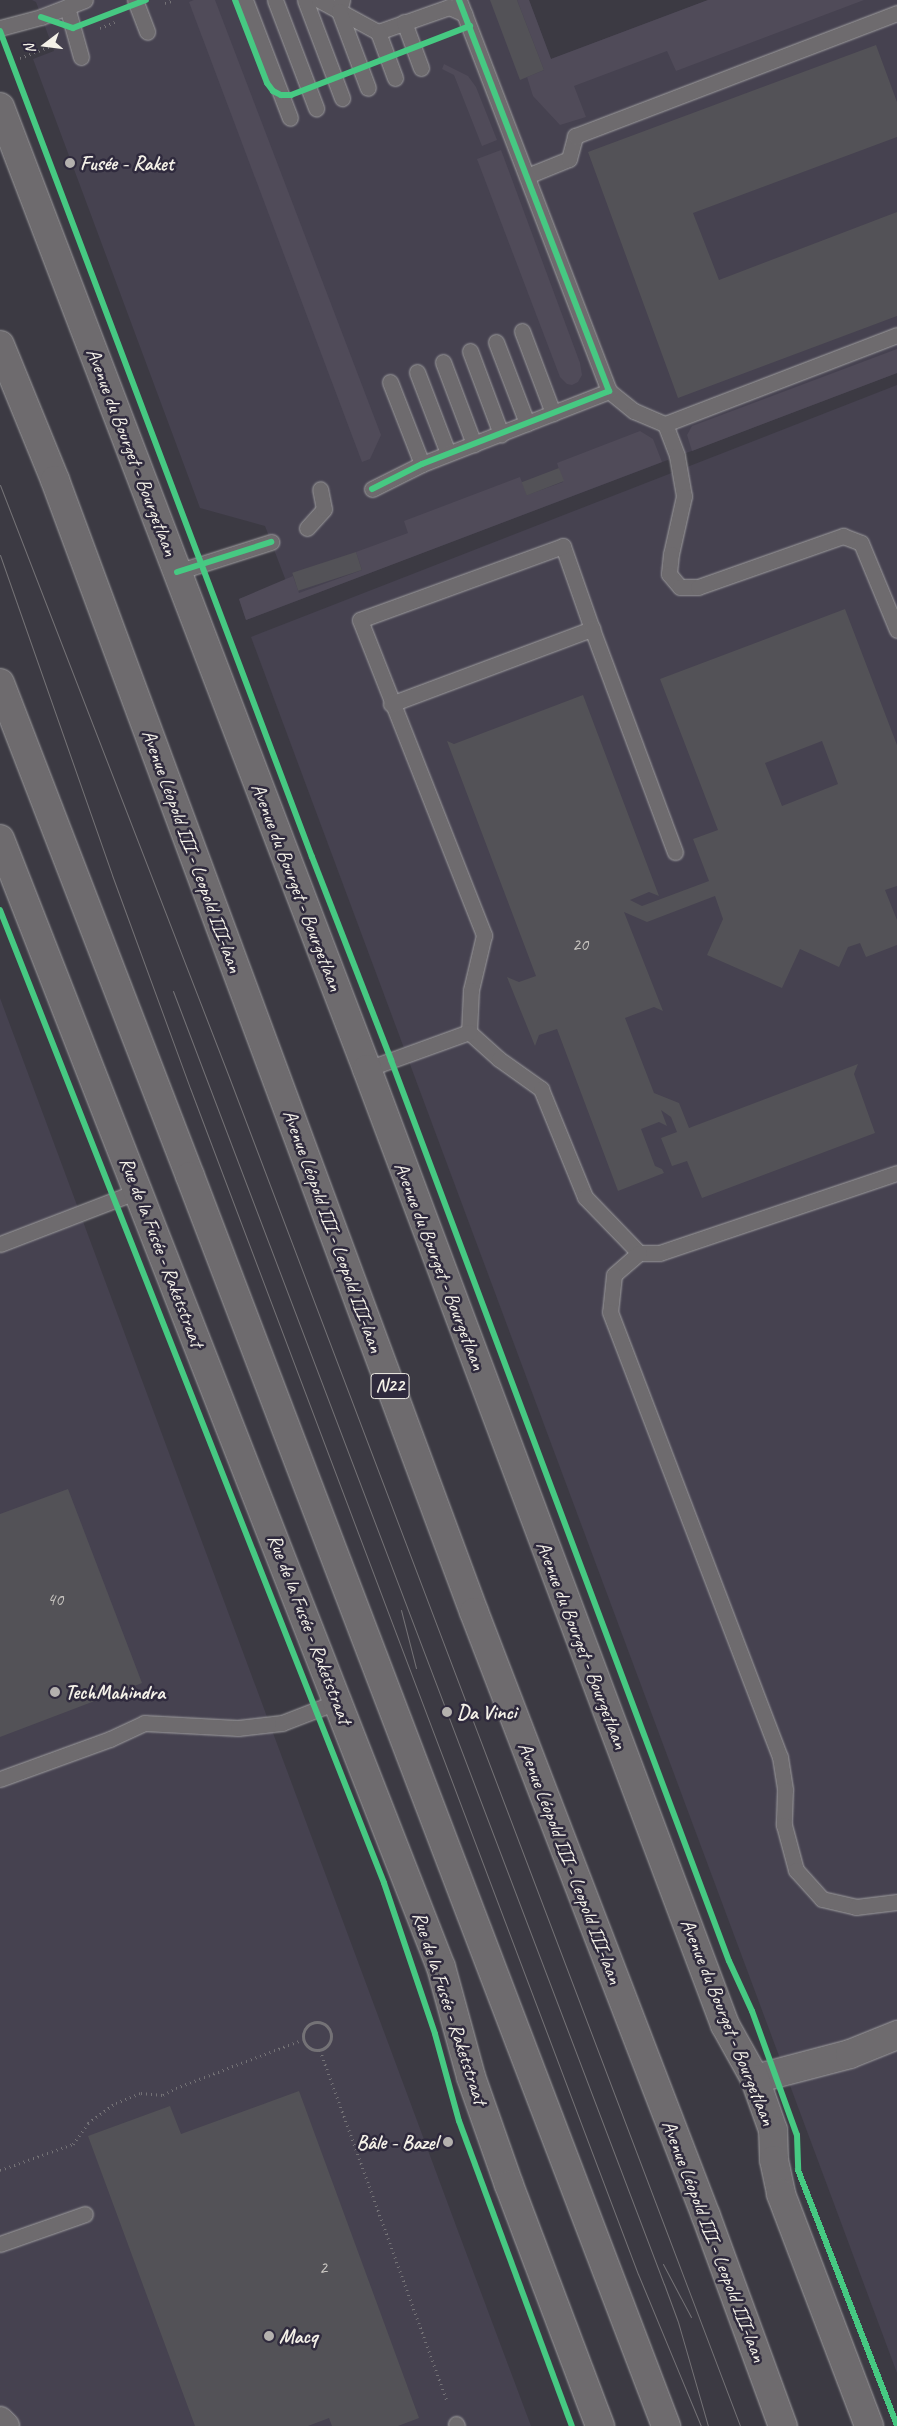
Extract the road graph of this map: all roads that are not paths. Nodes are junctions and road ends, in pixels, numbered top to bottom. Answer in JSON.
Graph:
{"nodes":[{"id":1,"x":85,"y":0,"type":"edge"},
{"id":2,"x":135,"y":0,"type":"edge"},
{"id":3,"x":245,"y":0,"type":"edge"},
{"id":4,"x":275,"y":0,"type":"edge"},
{"id":5,"x":305,"y":0,"type":"edge"},
{"id":6,"x":319,"y":0,"type":"edge"},
{"id":7,"x":459,"y":0,"type":"edge"},
{"id":8,"x":340,"y":6,"type":"edge"},
{"id":9,"x":68,"y":7,"type":"junction"},
{"id":10,"x":897,"y":13,"type":"edge"},
{"id":11,"x":465,"y":14,"type":"junction"},
{"id":12,"x":404,"y":22,"type":"junction"},
{"id":13,"x":0,"y":28,"type":"edge"},
{"id":14,"x":147,"y":32,"type":"dead end"},
{"id":15,"x":378,"y":32,"type":"junction"},
{"id":16,"x":81,"y":57,"type":"dead end"},
{"id":17,"x":421,"y":68,"type":"dead end"},
{"id":18,"x":395,"y":78,"type":"dead end"},
{"id":19,"x":368,"y":88,"type":"dead end"},
{"id":20,"x":342,"y":98,"type":"dead end"},
{"id":21,"x":0,"y":107,"type":"edge"},
{"id":22,"x":316,"y":108,"type":"dead end"},
{"id":23,"x":290,"y":118,"type":"dead end"},
{"id":24,"x":527,"y":176,"type":"junction"},
{"id":25,"x":522,"y":331,"type":"dead end"},
{"id":26,"x":897,"y":335,"type":"edge"},
{"id":27,"x":496,"y":342,"type":"dead end"},
{"id":28,"x":0,"y":345,"type":"edge"},
{"id":29,"x":470,"y":352,"type":"dead end"},
{"id":30,"x":443,"y":362,"type":"dead end"},
{"id":31,"x":417,"y":372,"type":"dead end"},
{"id":32,"x":390,"y":382,"type":"dead end"},
{"id":33,"x":609,"y":391,"type":"junction"},
{"id":34,"x":553,"y":413,"type":"junction"},
{"id":35,"x":527,"y":423,"type":"junction"},
{"id":36,"x":665,"y":424,"type":"junction"},
{"id":37,"x":501,"y":434,"type":"junction"},
{"id":38,"x":474,"y":444,"type":"junction"},
{"id":39,"x":448,"y":453,"type":"junction"},
{"id":40,"x":422,"y":464,"type":"junction"},
{"id":41,"x":320,"y":489,"type":"dead end"},
{"id":42,"x":372,"y":489,"type":"dead end"},
{"id":43,"x":307,"y":528,"type":"dead end"},
{"id":44,"x":271,"y":542,"type":"dead end"},
{"id":45,"x":177,"y":572,"type":"junction"},
{"id":46,"x":592,"y":629,"type":"junction"},
{"id":47,"x":897,"y":630,"type":"edge"},
{"id":48,"x":0,"y":683,"type":"edge"},
{"id":49,"x":391,"y":704,"type":"junction"},
{"id":50,"x":0,"y":839,"type":"edge"},
{"id":51,"x":675,"y":852,"type":"dead end"},
{"id":52,"x":469,"y":1032,"type":"junction"},
{"id":53,"x":367,"y":1069,"type":"junction"},
{"id":54,"x":897,"y":1173,"type":"edge"},
{"id":55,"x":138,"y":1191,"type":"junction"},
{"id":56,"x":0,"y":1244,"type":"edge"},
{"id":57,"x":639,"y":1253,"type":"junction"},
{"id":58,"x":339,"y":1701,"type":"junction"},
{"id":59,"x":0,"y":1778,"type":"edge"},
{"id":60,"x":897,"y":1902,"type":"edge"},
{"id":61,"x":897,"y":2035,"type":"edge"},
{"id":62,"x":755,"y":2079,"type":"junction"},
{"id":63,"x":85,"y":2214,"type":"dead end"},
{"id":64,"x":0,"y":2244,"type":"edge"},
{"id":65,"x":0,"y":2421,"type":"edge"},
{"id":66,"x":5,"y":2426,"type":"edge"},
{"id":67,"x":600,"y":2426,"type":"edge"},
{"id":68,"x":666,"y":2426,"type":"edge"},
{"id":69,"x":783,"y":2426,"type":"edge"},
{"id":70,"x":869,"y":2426,"type":"edge"}],
"edges":[{"from":1,"to":9,"type":"lane"},
{"from":2,"to":14,"type":"lane"},
{"from":3,"to":23,"type":"lane"},
{"from":4,"to":22,"type":"lane"},
{"from":5,"to":20,"type":"lane"},
{"from":6,"to":8,"type":"lane"},
{"from":7,"to":11,"type":"lane"},
{"from":8,"to":15,"type":"lane"},
{"from":8,"to":19,"type":"lane"},
{"from":9,"to":13,"type":"lane"},
{"from":9,"to":16,"type":"lane"},
{"from":10,"to":24,"type":"lane"},
{"from":11,"to":12,"type":"lane"},
{"from":11,"to":24,"type":"lane"},
{"from":12,"to":15,"type":"lane"},
{"from":12,"to":17,"type":"lane"},
{"from":15,"to":18,"type":"lane"},
{"from":21,"to":45,"type":"street","name":"Avenue du Bourget - Bourgetlaan"},
{"from":24,"to":33,"type":"lane"},
{"from":25,"to":34,"type":"lane"},
{"from":26,"to":36,"type":"lane"},
{"from":27,"to":35,"type":"lane"},
{"from":28,"to":69,"type":"street","name":"Avenue Léopold III - Leopold III-laan","number":"N22"},
{"from":29,"to":37,"type":"lane"},
{"from":30,"to":38,"type":"lane"},
{"from":31,"to":39,"type":"lane"},
{"from":32,"to":40,"type":"lane"},
{"from":33,"to":34,"type":"lane"},
{"from":33,"to":36,"type":"lane"},
{"from":34,"to":35,"type":"lane"},
{"from":35,"to":37,"type":"lane"},
{"from":36,"to":47,"type":"lane"},
{"from":37,"to":38,"type":"lane"},
{"from":38,"to":39,"type":"lane"},
{"from":39,"to":40,"type":"lane"},
{"from":40,"to":42,"type":"lane"},
{"from":41,"to":43,"type":"lane"},
{"from":44,"to":45,"type":"lane"},
{"from":45,"to":53,"type":"street","name":"Avenue du Bourget - Bourgetlaan"},
{"from":46,"to":49,"type":"lane"},
{"from":46,"to":49,"type":"lane"},
{"from":46,"to":51,"type":"lane"},
{"from":48,"to":68,"type":"street"},
{"from":49,"to":52,"type":"lane"},
{"from":50,"to":55,"type":"street","name":"Rue de la Fusée - Raketstraat"},
{"from":52,"to":53,"type":"lane"},
{"from":52,"to":57,"type":"lane"},
{"from":53,"to":62,"type":"street","name":"Avenue du Bourget - Bourgetlaan"},
{"from":54,"to":57,"type":"lane"},
{"from":55,"to":56,"type":"lane"},
{"from":55,"to":58,"type":"street","name":"Rue de la Fusée - Raketstraat"},
{"from":57,"to":60,"type":"lane"},
{"from":58,"to":59,"type":"lane"},
{"from":58,"to":67,"type":"street","name":"Rue de la Fusée - Raketstraat"},
{"from":61,"to":62,"type":"street"},
{"from":62,"to":70,"type":"street","name":"Avenue du Bourget - Bourgetlaan"},
{"from":63,"to":64,"type":"lane"},
{"from":65,"to":66,"type":"street"}]}
